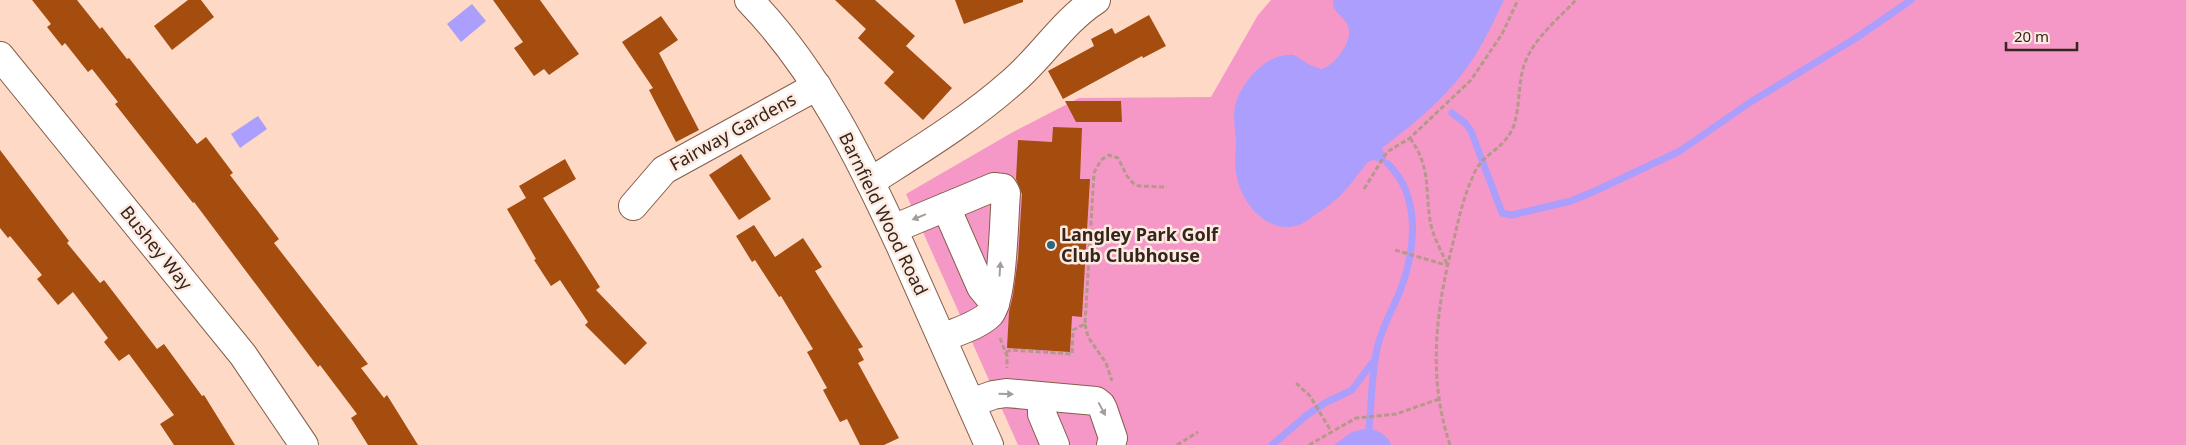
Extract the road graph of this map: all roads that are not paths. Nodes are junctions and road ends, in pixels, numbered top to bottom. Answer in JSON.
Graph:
{"nodes":[{"id":1,"x":749,"y":0,"type":"edge"},
{"id":2,"x":1096,"y":0,"type":"edge"},
{"id":3,"x":0,"y":56,"type":"edge"},
{"id":4,"x":817,"y":86,"type":"junction"},
{"id":5,"x":870,"y":182,"type":"junction"},
{"id":6,"x":633,"y":206,"type":"dead end"},
{"id":7,"x":946,"y":207,"type":"junction"},
{"id":8,"x":892,"y":229,"type":"junction"},
{"id":9,"x":992,"y":310,"type":"junction"},
{"id":10,"x":942,"y":338,"type":"junction"},
{"id":11,"x":1042,"y":398,"type":"junction"},
{"id":12,"x":971,"y":403,"type":"junction"},
{"id":13,"x":304,"y":445,"type":"edge"},
{"id":14,"x":989,"y":445,"type":"edge"},
{"id":15,"x":1056,"y":445,"type":"edge"},
{"id":16,"x":1111,"y":445,"type":"edge"}],
"edges":[{"from":1,"to":4,"type":"street","name":"Barnfield Wood Road"},
{"from":2,"to":5,"type":"street"},
{"from":3,"to":13,"type":"street","name":"Bushey Way"},
{"from":4,"to":5,"type":"street","name":"Barnfield Wood Road"},
{"from":4,"to":6,"type":"street","name":"Fairway Gardens"},
{"from":5,"to":8,"type":"street","name":"Barnfield Wood Road"},
{"from":7,"to":8,"type":"street","one_way":true},
{"from":7,"to":9,"type":"street"},
{"from":9,"to":7,"type":"street","one_way":true},
{"from":8,"to":10,"type":"street","name":"Barnfield Wood Road"},
{"from":9,"to":10,"type":"street"},
{"from":10,"to":12,"type":"street","name":"Barnfield Wood Road"},
{"from":12,"to":11,"type":"street","one_way":true},
{"from":11,"to":15,"type":"street"},
{"from":11,"to":16,"type":"street","one_way":true},
{"from":12,"to":14,"type":"street","name":"Barnfield Wood Road"}]}
